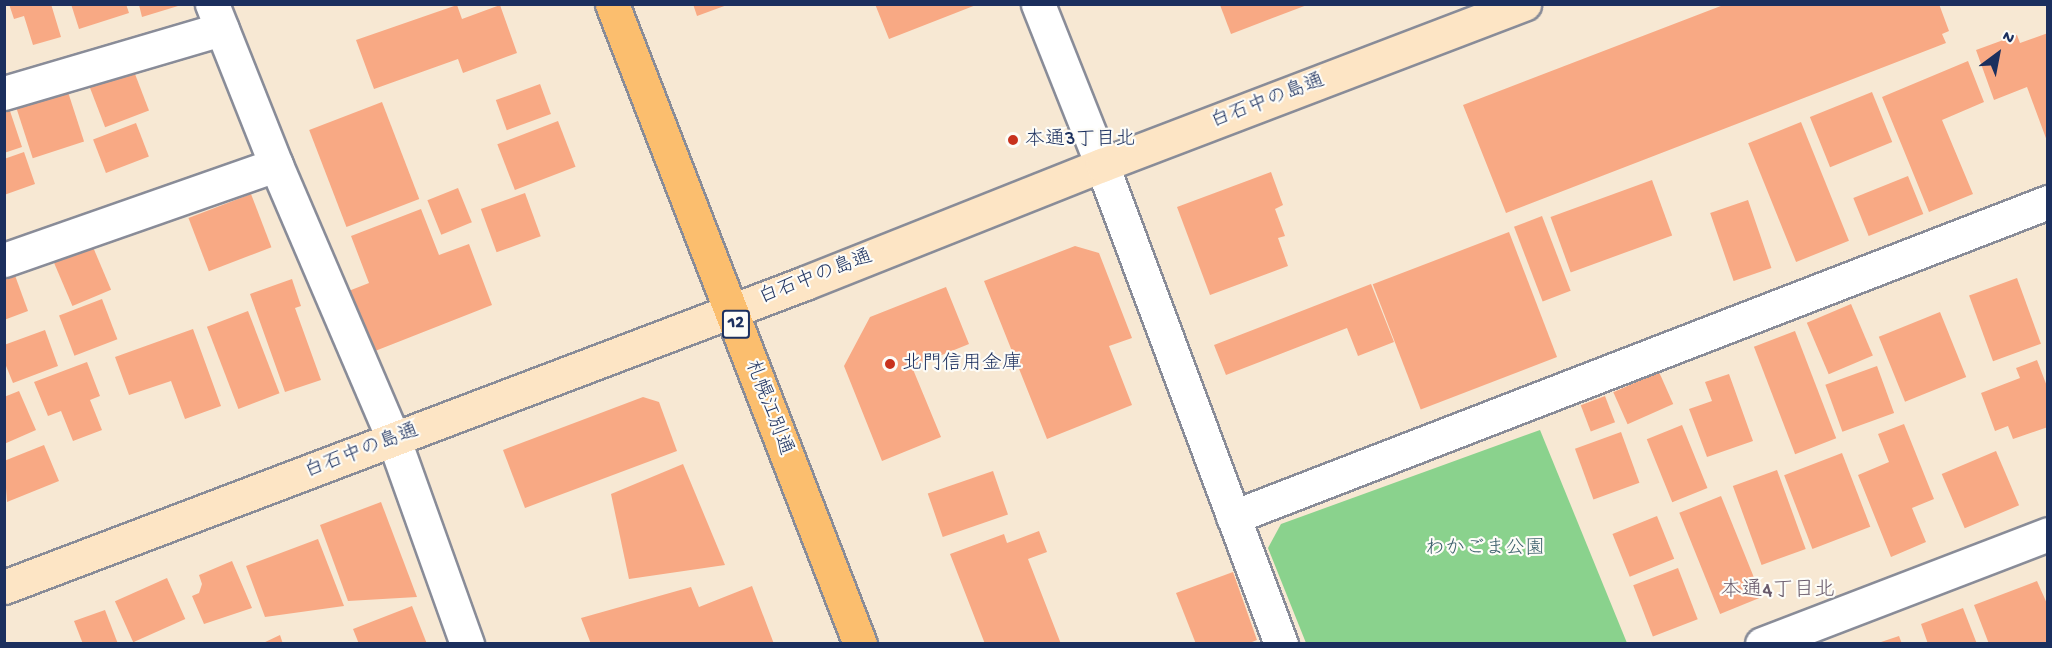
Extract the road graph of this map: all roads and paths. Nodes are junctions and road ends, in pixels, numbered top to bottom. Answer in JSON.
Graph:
{"nodes":[{"id":1,"x":612,"y":4,"type":"edge"},
{"id":2,"x":1038,"y":4,"type":"edge"},
{"id":3,"x":1524,"y":4,"type":"edge"},
{"id":4,"x":217,"y":17,"type":"edge"},
{"id":5,"x":4,"y":93,"type":"edge"},
{"id":6,"x":276,"y":165,"type":"junction"},
{"id":7,"x":1102,"y":165,"type":"junction"},
{"id":8,"x":2048,"y":202,"type":"edge"},
{"id":9,"x":4,"y":260,"type":"edge"},
{"id":10,"x":731,"y":311,"type":"junction"},
{"id":11,"x":394,"y":440,"type":"junction"},
{"id":12,"x":1233,"y":517,"type":"junction"},
{"id":13,"x":2048,"y":534,"type":"edge"},
{"id":14,"x":4,"y":587,"type":"edge"},
{"id":15,"x":467,"y":644,"type":"edge"},
{"id":16,"x":860,"y":644,"type":"edge"},
{"id":17,"x":1281,"y":644,"type":"edge"},
{"id":18,"x":1762,"y":644,"type":"edge"}],
"edges":[{"from":1,"to":10,"type":"highway","name":"札幌江別通","number":"12"},
{"from":2,"to":7,"type":"street"},
{"from":3,"to":7,"type":"street","name":"白石中の島通"},
{"from":4,"to":5,"type":"street"},
{"from":4,"to":6,"type":"street"},
{"from":6,"to":9,"type":"street"},
{"from":6,"to":11,"type":"street"},
{"from":7,"to":10,"type":"street","name":"白石中の島通"},
{"from":7,"to":12,"type":"street"},
{"from":8,"to":12,"type":"street"},
{"from":10,"to":11,"type":"street","name":"白石中の島通"},
{"from":10,"to":16,"type":"highway","name":"札幌江別通","number":"12"},
{"from":11,"to":14,"type":"street","name":"白石中の島通"},
{"from":11,"to":15,"type":"street"},
{"from":12,"to":17,"type":"street"},
{"from":13,"to":18,"type":"street"}]}
